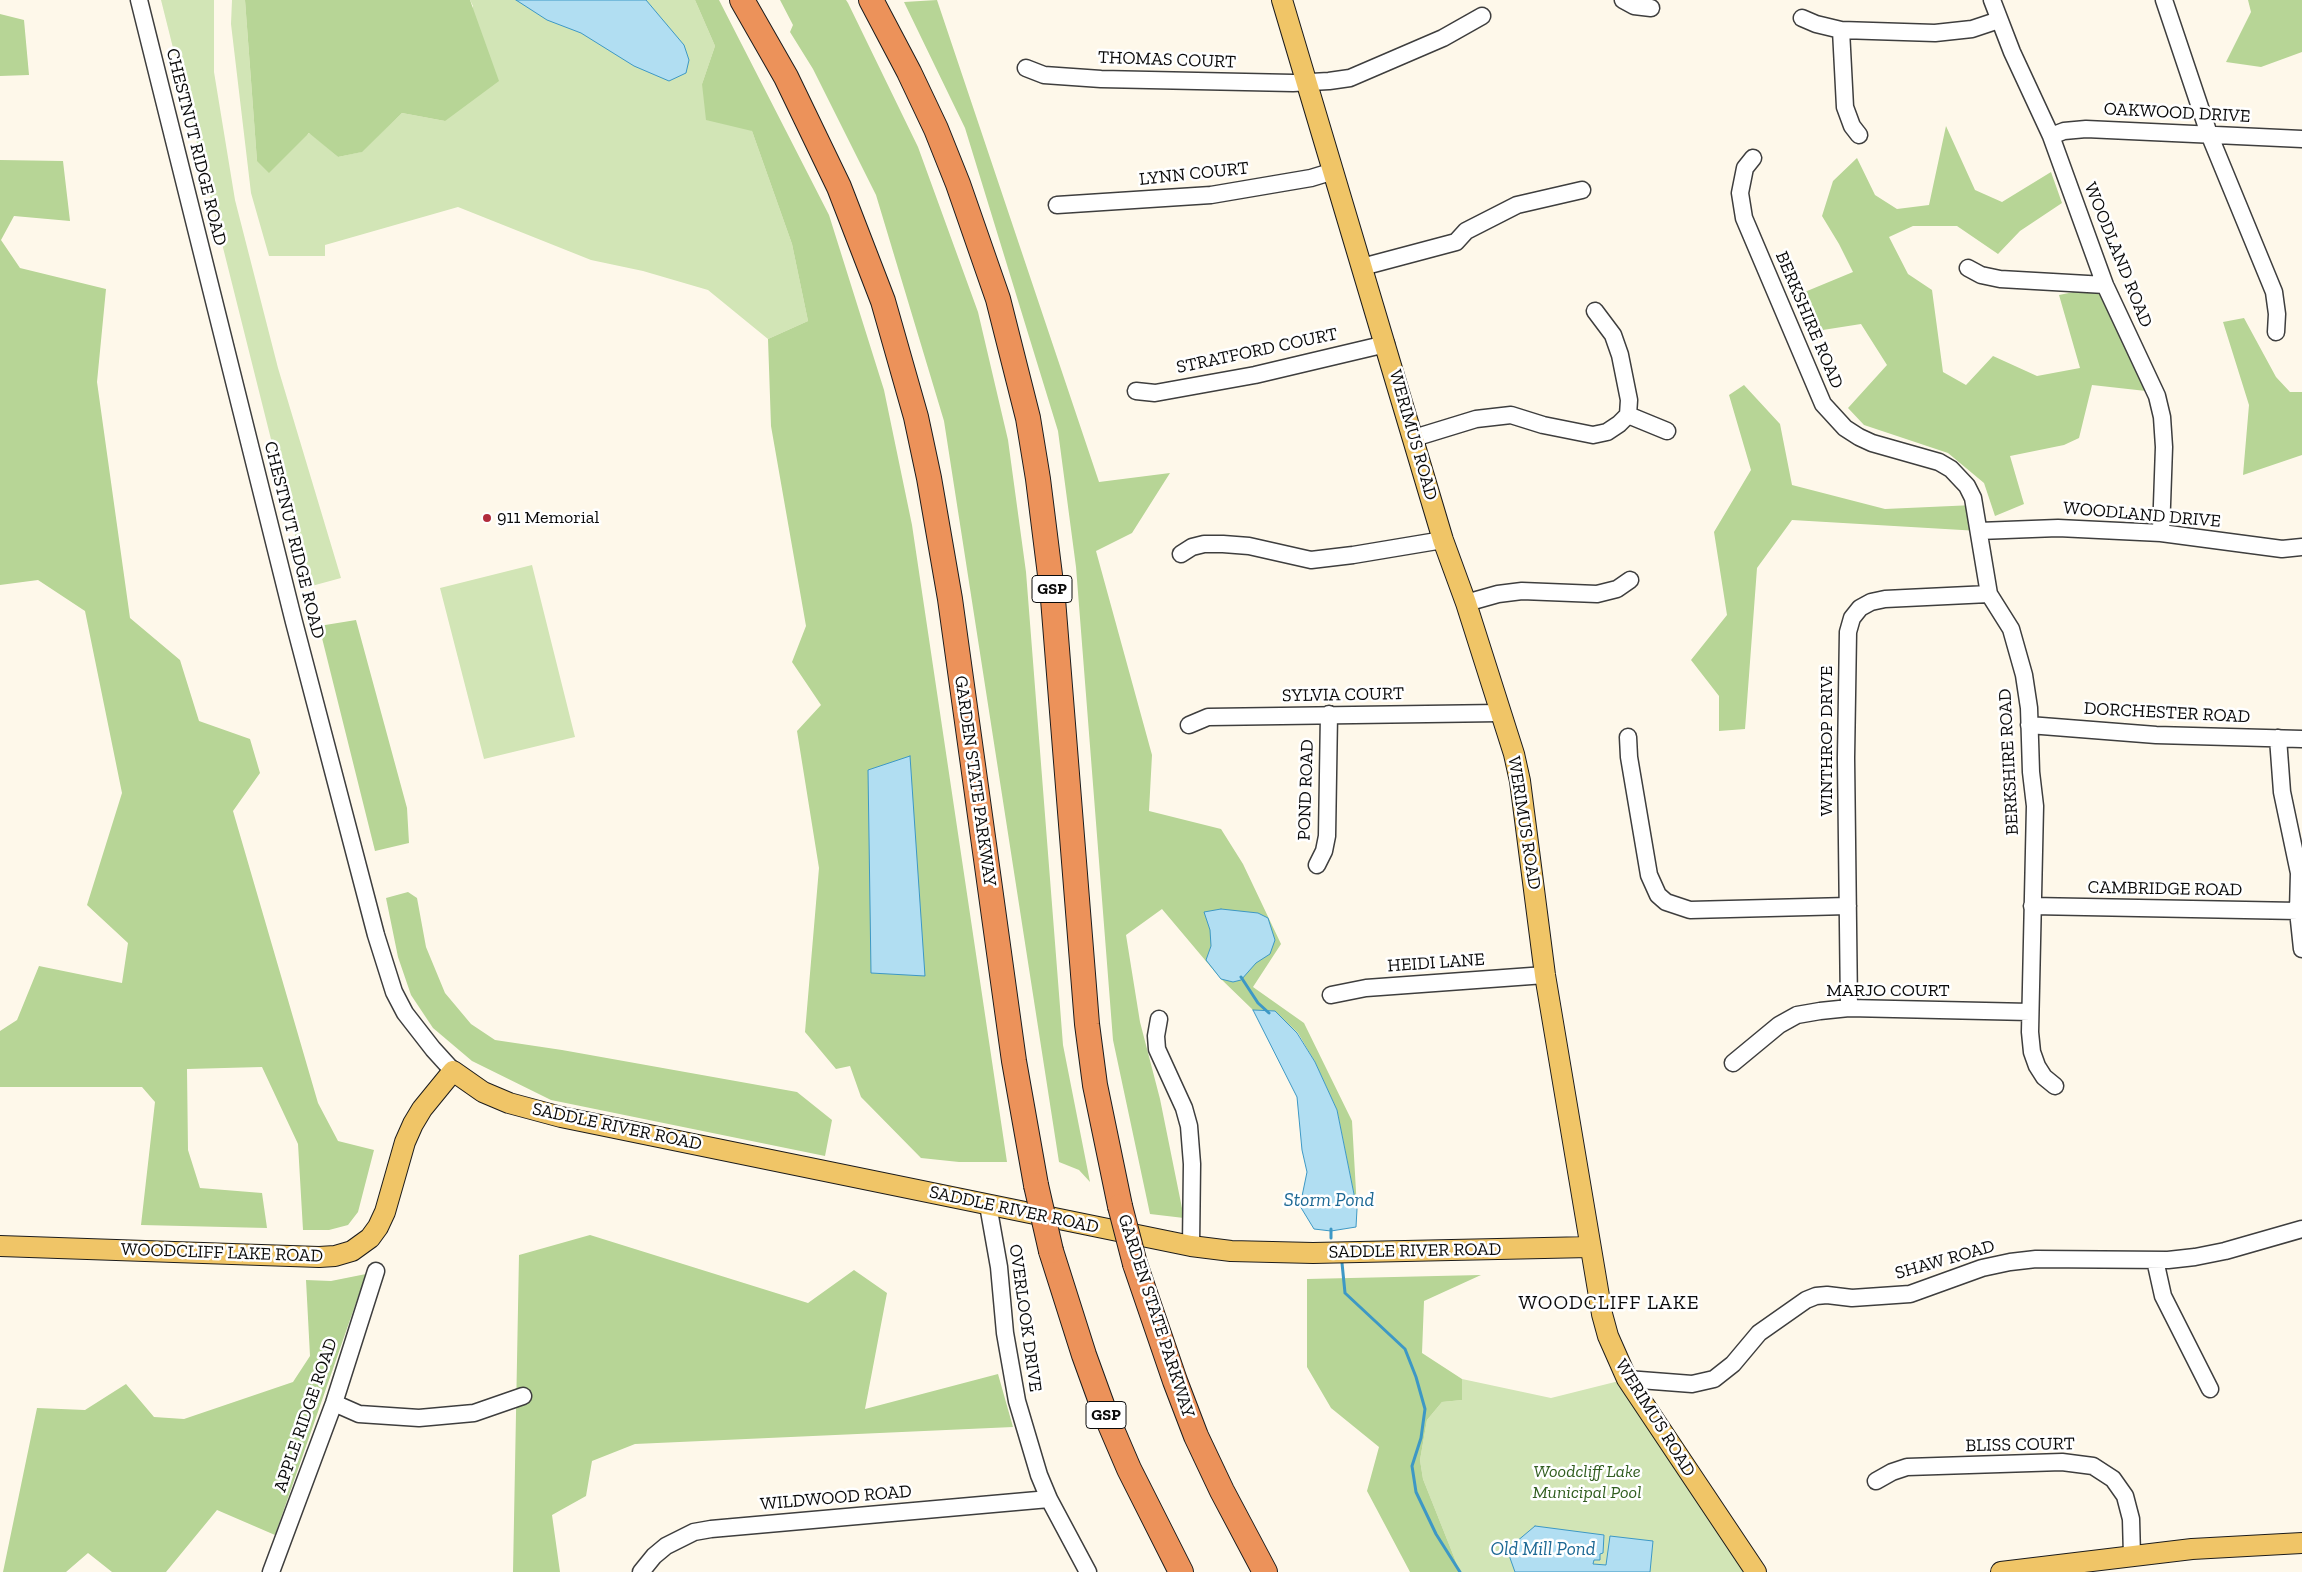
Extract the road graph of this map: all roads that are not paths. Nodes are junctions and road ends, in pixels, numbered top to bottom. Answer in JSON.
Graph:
{"nodes":[{"id":1,"x":139,"y":0,"type":"edge"},
{"id":2,"x":742,"y":0,"type":"edge"},
{"id":3,"x":871,"y":0,"type":"edge"},
{"id":4,"x":1282,"y":0,"type":"edge"},
{"id":5,"x":1623,"y":0,"type":"edge"},
{"id":6,"x":1992,"y":0,"type":"edge"},
{"id":7,"x":2164,"y":0,"type":"edge"},
{"id":8,"x":1651,"y":8,"type":"dead end"},
{"id":9,"x":1482,"y":16,"type":"dead end"},
{"id":10,"x":1802,"y":18,"type":"dead end"},
{"id":11,"x":1999,"y":20,"type":"junction"},
{"id":12,"x":1841,"y":30,"type":"junction"},
{"id":13,"x":1026,"y":68,"type":"dead end"},
{"id":14,"x":1308,"y":83,"type":"junction"},
{"id":15,"x":2209,"y":134,"type":"junction"},
{"id":16,"x":1859,"y":135,"type":"dead end"},
{"id":17,"x":2051,"y":136,"type":"junction"},
{"id":18,"x":2302,"y":139,"type":"edge"},
{"id":19,"x":1753,"y":158,"type":"dead end"},
{"id":20,"x":1334,"y":171,"type":"junction"},
{"id":21,"x":1582,"y":190,"type":"dead end"},
{"id":22,"x":1057,"y":205,"type":"dead end"},
{"id":23,"x":1362,"y":266,"type":"junction"},
{"id":24,"x":1968,"y":268,"type":"dead end"},
{"id":25,"x":2105,"y":285,"type":"junction"},
{"id":26,"x":1595,"y":311,"type":"dead end"},
{"id":27,"x":2276,"y":332,"type":"dead end"},
{"id":28,"x":1386,"y":344,"type":"junction"},
{"id":29,"x":1136,"y":390,"type":"dead end"},
{"id":30,"x":1628,"y":414,"type":"junction"},
{"id":31,"x":1667,"y":431,"type":"dead end"},
{"id":32,"x":1414,"y":438,"type":"junction"},
{"id":33,"x":1979,"y":531,"type":"junction"},
{"id":34,"x":2161,"y":533,"type":"junction"},
{"id":35,"x":1443,"y":540,"type":"junction"},
{"id":36,"x":2302,"y":547,"type":"edge"},
{"id":37,"x":1181,"y":554,"type":"dead end"},
{"id":38,"x":1630,"y":580,"type":"dead end"},
{"id":39,"x":1989,"y":594,"type":"junction"},
{"id":40,"x":1466,"y":603,"type":"junction"},
{"id":41,"x":1500,"y":713,"type":"junction"},
{"id":42,"x":1329,"y":714,"type":"junction"},
{"id":43,"x":1189,"y":725,"type":"dead end"},
{"id":44,"x":2029,"y":725,"type":"junction"},
{"id":45,"x":1628,"y":737,"type":"dead end"},
{"id":46,"x":2278,"y":738,"type":"junction"},
{"id":47,"x":2302,"y":739,"type":"edge"},
{"id":48,"x":1317,"y":865,"type":"dead end"},
{"id":49,"x":1848,"y":906,"type":"junction"},
{"id":50,"x":2032,"y":906,"type":"junction"},
{"id":51,"x":2298,"y":911,"type":"junction"},
{"id":52,"x":2302,"y":949,"type":"edge"},
{"id":53,"x":1545,"y":975,"type":"junction"},
{"id":54,"x":1331,"y":995,"type":"dead end"},
{"id":55,"x":1849,"y":1008,"type":"junction"},
{"id":56,"x":2030,"y":1012,"type":"junction"},
{"id":57,"x":1159,"y":1019,"type":"dead end"},
{"id":58,"x":1732,"y":1064,"type":"dead end"},
{"id":59,"x":453,"y":1071,"type":"junction"},
{"id":60,"x":2055,"y":1086,"type":"dead end"},
{"id":61,"x":988,"y":1205,"type":"junction"},
{"id":62,"x":2302,"y":1229,"type":"edge"},
{"id":63,"x":0,"y":1246,"type":"edge"},
{"id":64,"x":1191,"y":1246,"type":"junction"},
{"id":65,"x":1590,"y":1247,"type":"junction"},
{"id":66,"x":2155,"y":1260,"type":"junction"},
{"id":67,"x":376,"y":1271,"type":"dead end"},
{"id":68,"x":1627,"y":1379,"type":"junction"},
{"id":69,"x":2210,"y":1388,"type":"dead end"},
{"id":70,"x":523,"y":1396,"type":"dead end"},
{"id":71,"x":334,"y":1403,"type":"junction"},
{"id":72,"x":1876,"y":1481,"type":"dead end"},
{"id":73,"x":1050,"y":1499,"type":"junction"},
{"id":74,"x":2302,"y":1543,"type":"edge"},
{"id":75,"x":2132,"y":1556,"type":"junction"},
{"id":76,"x":1752,"y":1567,"type":"edge"},
{"id":77,"x":271,"y":1572,"type":"edge"},
{"id":78,"x":641,"y":1572,"type":"edge"},
{"id":79,"x":1088,"y":1572,"type":"edge"},
{"id":80,"x":1181,"y":1572,"type":"edge"},
{"id":81,"x":1265,"y":1572,"type":"edge"},
{"id":82,"x":1768,"y":1572,"type":"edge"},
{"id":83,"x":2001,"y":1572,"type":"edge"}],
"edges":[{"from":1,"to":59,"type":"street","name":"CHESTNUT RIDGE ROAD"},
{"from":2,"to":80,"type":"highway","name":"GARDEN STATE PARKWAY","number":"GSP","bridge":true},
{"from":3,"to":81,"type":"highway","name":"GARDEN STATE PARKWAY","number":"GSP","bridge":true},
{"from":4,"to":14,"type":"main road","name":"WERIMUS ROAD"},
{"from":5,"to":8,"type":"street"},
{"from":6,"to":11,"type":"street","name":"WOODLAND ROAD"},
{"from":7,"to":15,"type":"street"},
{"from":9,"to":14,"type":"street","name":"THOMAS COURT"},
{"from":10,"to":12,"type":"street"},
{"from":11,"to":12,"type":"street"},
{"from":11,"to":17,"type":"street","name":"WOODLAND ROAD"},
{"from":12,"to":16,"type":"street"},
{"from":13,"to":14,"type":"street","name":"THOMAS COURT"},
{"from":14,"to":20,"type":"main road","name":"WERIMUS ROAD"},
{"from":15,"to":17,"type":"street","name":"OAKWOOD DRIVE"},
{"from":15,"to":18,"type":"street","name":"OAKWOOD DRIVE"},
{"from":15,"to":27,"type":"street"},
{"from":17,"to":25,"type":"street","name":"WOODLAND ROAD"},
{"from":19,"to":33,"type":"street","name":"BERKSHIRE ROAD"},
{"from":20,"to":22,"type":"street","name":"LYNN COURT"},
{"from":20,"to":23,"type":"main road","name":"WERIMUS ROAD"},
{"from":21,"to":23,"type":"street"},
{"from":23,"to":28,"type":"main road","name":"WERIMUS ROAD"},
{"from":24,"to":25,"type":"street"},
{"from":25,"to":34,"type":"street","name":"WOODLAND ROAD"},
{"from":26,"to":30,"type":"street"},
{"from":28,"to":29,"type":"street","name":"STRATFORD COURT"},
{"from":28,"to":32,"type":"main road","name":"WERIMUS ROAD"},
{"from":30,"to":31,"type":"street"},
{"from":30,"to":32,"type":"street"},
{"from":32,"to":35,"type":"main road","name":"WERIMUS ROAD"},
{"from":33,"to":34,"type":"street","name":"WOODLAND DRIVE"},
{"from":33,"to":39,"type":"street","name":"BERKSHIRE ROAD"},
{"from":34,"to":36,"type":"street","name":"WOODLAND DRIVE"},
{"from":35,"to":37,"type":"street"},
{"from":35,"to":40,"type":"main road","name":"WERIMUS ROAD"},
{"from":38,"to":40,"type":"street"},
{"from":39,"to":44,"type":"street","name":"BERKSHIRE ROAD"},
{"from":39,"to":49,"type":"street","name":"WINTHROP DRIVE"},
{"from":40,"to":41,"type":"main road","name":"WERIMUS ROAD"},
{"from":41,"to":42,"type":"street","name":"SYLVIA COURT"},
{"from":41,"to":53,"type":"main road","name":"WERIMUS ROAD"},
{"from":42,"to":43,"type":"street","name":"SYLVIA COURT"},
{"from":42,"to":48,"type":"street","name":"POND ROAD"},
{"from":44,"to":46,"type":"street","name":"DORCHESTER ROAD"},
{"from":44,"to":50,"type":"street","name":"BERKSHIRE ROAD"},
{"from":45,"to":49,"type":"street"},
{"from":46,"to":47,"type":"street","name":"DORCHESTER ROAD"},
{"from":46,"to":51,"type":"street"},
{"from":49,"to":55,"type":"street","name":"WINTHROP DRIVE"},
{"from":50,"to":51,"type":"street","name":"CAMBRIDGE ROAD"},
{"from":50,"to":56,"type":"street","name":"BERKSHIRE ROAD"},
{"from":51,"to":52,"type":"street"},
{"from":53,"to":54,"type":"street","name":"HEIDI LANE"},
{"from":53,"to":65,"type":"main road","name":"WERIMUS ROAD"},
{"from":55,"to":56,"type":"street","name":"MARJO COURT"},
{"from":55,"to":58,"type":"street","name":"MARJO COURT"},
{"from":56,"to":60,"type":"street","name":"BERKSHIRE ROAD"},
{"from":57,"to":64,"type":"street"},
{"from":59,"to":61,"type":"main road","name":"SADDLE RIVER ROAD"},
{"from":59,"to":63,"type":"main road","name":"WOODCLIFF LAKE ROAD"},
{"from":61,"to":64,"type":"main road","name":"SADDLE RIVER ROAD"},
{"from":61,"to":73,"type":"street","name":"OVERLOOK DRIVE"},
{"from":62,"to":66,"type":"street","name":"SHAW ROAD"},
{"from":64,"to":65,"type":"main road","name":"SADDLE RIVER ROAD"},
{"from":65,"to":68,"type":"main road","name":"WERIMUS ROAD"},
{"from":66,"to":68,"type":"street","name":"SHAW ROAD"},
{"from":66,"to":69,"type":"street"},
{"from":67,"to":71,"type":"street","name":"APPLE RIDGE ROAD"},
{"from":68,"to":76,"type":"main road","name":"WERIMUS ROAD"},
{"from":70,"to":71,"type":"street"},
{"from":71,"to":77,"type":"street","name":"APPLE RIDGE ROAD"},
{"from":72,"to":75,"type":"street","name":"BLISS COURT"},
{"from":73,"to":78,"type":"street","name":"WILDWOOD ROAD"},
{"from":73,"to":79,"type":"street","name":"OVERLOOK DRIVE"},
{"from":74,"to":75,"type":"main road"},
{"from":75,"to":83,"type":"main road"},
{"from":76,"to":82,"type":"main road"}]}
